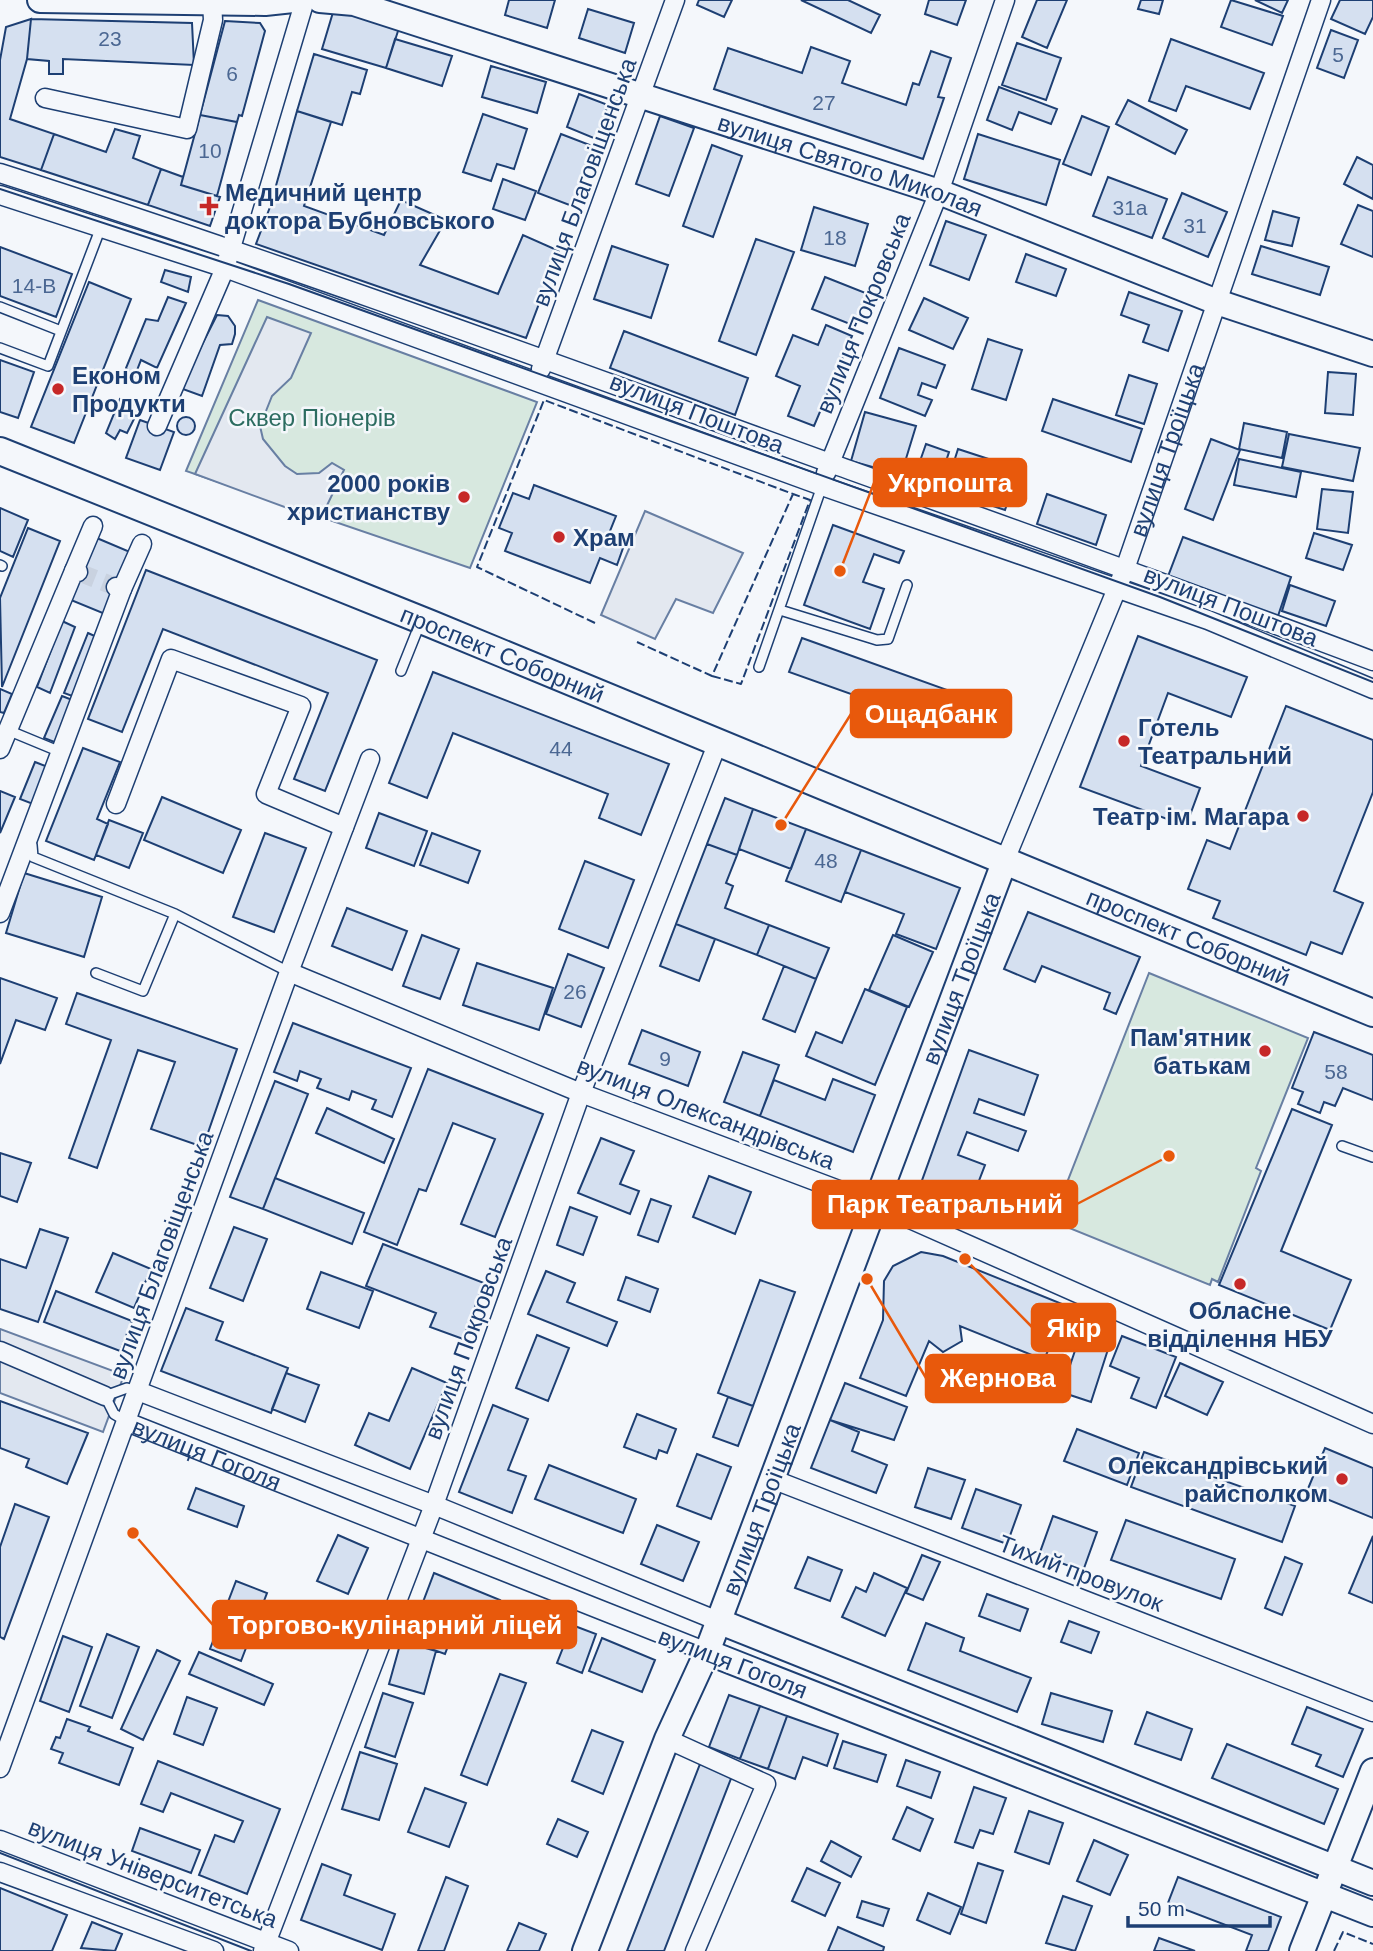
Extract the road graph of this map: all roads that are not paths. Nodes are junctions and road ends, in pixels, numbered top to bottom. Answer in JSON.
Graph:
{"nodes":[{"id":1,"x":40,"y":0,"type":"edge"},
{"id":2,"x":293,"y":0,"type":"edge"},
{"id":3,"x":305,"y":0,"type":"edge"},
{"id":4,"x":320,"y":0,"type":"edge"},
{"id":5,"x":675,"y":0,"type":"edge"},
{"id":6,"x":1005,"y":0,"type":"edge"},
{"id":7,"x":1321,"y":0,"type":"edge"},
{"id":8,"x":212,"y":2,"type":"junction"},
{"id":9,"x":643,"y":95,"type":"junction"},
{"id":10,"x":46,"y":97,"type":"dead end"},
{"id":11,"x":0,"y":173,"type":"edge"},
{"id":12,"x":939,"y":192,"type":"junction"},
{"id":13,"x":0,"y":195,"type":"edge"},
{"id":14,"x":101,"y":227,"type":"junction"},
{"id":15,"x":232,"y":249,"type":"junction"},
{"id":16,"x":225,"y":268,"type":"junction"},
{"id":17,"x":1217,"y":302,"type":"junction"},
{"id":18,"x":0,"y":307,"type":"edge"},
{"id":19,"x":61,"y":331,"type":"junction"},
{"id":20,"x":0,"y":348,"type":"edge"},
{"id":21,"x":1373,"y":354,"type":"edge"},
{"id":22,"x":544,"y":359,"type":"junction"},
{"id":23,"x":538,"y":380,"type":"junction"},
{"id":24,"x":157,"y":426,"type":"dead end"},
{"id":25,"x":0,"y":451,"type":"edge"},
{"id":26,"x":829,"y":462,"type":"junction"},
{"id":27,"x":822,"y":486,"type":"junction"},
{"id":28,"x":93,"y":526,"type":"dead end"},
{"id":29,"x":142,"y":544,"type":"dead end"},
{"id":30,"x":1125,"y":569,"type":"junction"},
{"id":31,"x":907,"y":585,"type":"dead end"},
{"id":32,"x":1118,"y":588,"type":"junction"},
{"id":33,"x":780,"y":610,"type":"junction"},
{"id":34,"x":421,"y":620,"type":"junction"},
{"id":35,"x":1373,"y":661,"type":"edge"},
{"id":36,"x":759,"y":667,"type":"dead end"},
{"id":37,"x":401,"y":671,"type":"dead end"},
{"id":38,"x":1373,"y":689,"type":"edge"},
{"id":39,"x":4,"y":729,"type":"edge"},
{"id":40,"x":718,"y":742,"type":"junction"},
{"id":41,"x":0,"y":749,"type":"edge"},
{"id":42,"x":60,"y":751,"type":"junction"},
{"id":43,"x":370,"y":759,"type":"dead end"},
{"id":44,"x":116,"y":804,"type":"dead end"},
{"id":45,"x":344,"y":827,"type":"junction"},
{"id":46,"x":1005,"y":860,"type":"junction"},
{"id":47,"x":0,"y":914,"type":"edge"},
{"id":48,"x":175,"y":914,"type":"junction"},
{"id":49,"x":289,"y":972,"type":"junction"},
{"id":50,"x":96,"y":973,"type":"dead end"},
{"id":51,"x":1373,"y":997,"type":"edge"},
{"id":52,"x":1373,"y":1013,"type":"edge"},
{"id":53,"x":581,"y":1093,"type":"junction"},
{"id":54,"x":1342,"y":1146,"type":"dead end"},
{"id":55,"x":1373,"y":1157,"type":"edge"},
{"id":56,"x":876,"y":1204,"type":"junction"},
{"id":57,"x":0,"y":1350,"type":"edge"},
{"id":58,"x":138,"y":1391,"type":"junction"},
{"id":59,"x":105,"y":1396,"type":"junction"},
{"id":60,"x":127,"y":1422,"type":"junction"},
{"id":61,"x":1373,"y":1423,"type":"edge"},
{"id":62,"x":772,"y":1479,"type":"junction"},
{"id":63,"x":434,"y":1505,"type":"junction"},
{"id":64,"x":421,"y":1539,"type":"junction"},
{"id":65,"x":718,"y":1621,"type":"junction"},
{"id":66,"x":707,"y":1652,"type":"junction"},
{"id":67,"x":1373,"y":1712,"type":"edge"},
{"id":68,"x":667,"y":1739,"type":"junction"},
{"id":69,"x":0,"y":1769,"type":"edge"},
{"id":70,"x":1373,"y":1771,"type":"edge"},
{"id":71,"x":0,"y":1840,"type":"edge"},
{"id":72,"x":1334,"y":1868,"type":"junction"},
{"id":73,"x":0,"y":1872,"type":"edge"},
{"id":74,"x":1373,"y":1884,"type":"edge"},
{"id":75,"x":1324,"y":1895,"type":"junction"},
{"id":76,"x":1373,"y":1914,"type":"edge"},
{"id":77,"x":264,"y":1947,"type":"edge"},
{"id":78,"x":214,"y":1951,"type":"edge"},
{"id":79,"x":289,"y":1951,"type":"edge"},
{"id":80,"x":584,"y":1951,"type":"edge"},
{"id":81,"x":695,"y":1951,"type":"edge"},
{"id":82,"x":1301,"y":1951,"type":"edge"}],
"edges":[{"from":1,"to":8,"type":"street"},
{"from":2,"to":8,"type":"street"},
{"from":3,"to":15,"type":"street"},
{"from":4,"to":9,"type":"street","name":"вулиця Святого Миколая"},
{"from":5,"to":9,"type":"street","name":"вулиця Благовіщенська"},
{"from":6,"to":12,"type":"street","name":"вулиця Покровська"},
{"from":7,"to":17,"type":"street","name":"вулиця Троїцька"},
{"from":8,"to":10,"type":"street"},
{"from":9,"to":12,"type":"street","name":"вулиця Святого Миколая"},
{"from":9,"to":22,"type":"street","name":"вулиця Благовіщенська"},
{"from":11,"to":15,"type":"street","name":"вулиця Поштова"},
{"from":12,"to":17,"type":"street","name":"вулиця Святого Миколая"},
{"from":12,"to":26,"type":"street","name":"вулиця Покровська"},
{"from":13,"to":14,"type":"street","name":"вулиця Поштова"},
{"from":14,"to":16,"type":"street","name":"вулиця Поштова"},
{"from":14,"to":19,"type":"lane"},
{"from":15,"to":16,"type":"street"},
{"from":15,"to":22,"type":"street","name":"вулиця Поштова"},
{"from":16,"to":23,"type":"street","name":"вулиця Поштова"},
{"from":16,"to":24,"type":"street"},
{"from":17,"to":21,"type":"street","name":"вулиця Святого Миколая"},
{"from":17,"to":30,"type":"street","name":"вулиця Троїцька"},
{"from":18,"to":19,"type":"lane"},
{"from":19,"to":20,"type":"lane"},
{"from":22,"to":23,"type":"street","name":"вулиця Благовіщенська"},
{"from":22,"to":26,"type":"street","name":"вулиця Поштова"},
{"from":23,"to":27,"type":"street","name":"вулиця Поштова"},
{"from":25,"to":34,"type":"main road","name":"проспект Соборний"},
{"from":26,"to":27,"type":"street","name":"вулиця Покровська"},
{"from":26,"to":30,"type":"street","name":"вулиця Поштова"},
{"from":27,"to":32,"type":"street","name":"вулиця Поштова"},
{"from":27,"to":33,"type":"lane"},
{"from":28,"to":39,"type":"street"},
{"from":29,"to":42,"type":"street"},
{"from":30,"to":32,"type":"street","name":"вулиця Троїцька"},
{"from":30,"to":35,"type":"street","name":"вулиця Поштова"},
{"from":31,"to":33,"type":"lane"},
{"from":32,"to":38,"type":"street","name":"вулиця Поштова"},
{"from":32,"to":46,"type":"street","name":"вулиця Троїцька"},
{"from":33,"to":36,"type":"lane"},
{"from":34,"to":37,"type":"lane"},
{"from":34,"to":40,"type":"main road","name":"проспект Соборний"},
{"from":39,"to":41,"type":"street"},
{"from":39,"to":42,"type":"lane"},
{"from":40,"to":46,"type":"main road","name":"проспект Соборний"},
{"from":40,"to":53,"type":"street","name":"вулиця Покровська"},
{"from":42,"to":47,"type":"street"},
{"from":42,"to":48,"type":"lane"},
{"from":43,"to":45,"type":"street","name":"вулиця Благовіщенська"},
{"from":44,"to":45,"type":"street"},
{"from":45,"to":49,"type":"street","name":"вулиця Благовіщенська"},
{"from":46,"to":51,"type":"main road","name":"проспект Соборний"},
{"from":46,"to":52,"type":"main road","name":"проспект Соборний"},
{"from":46,"to":56,"type":"street","name":"вулиця Троїцька"},
{"from":48,"to":49,"type":"lane"},
{"from":48,"to":50,"type":"lane"},
{"from":49,"to":53,"type":"street","name":"вулиця Олександрівська"},
{"from":49,"to":58,"type":"street","name":"вулиця Благовіщенська"},
{"from":53,"to":56,"type":"street","name":"вулиця Олександрівська"},
{"from":53,"to":63,"type":"street","name":"вулиця Покровська"},
{"from":54,"to":55,"type":"lane"},
{"from":56,"to":61,"type":"street","name":"вулиця Олександрівська"},
{"from":56,"to":62,"type":"street","name":"вулиця Троїцька"},
{"from":57,"to":59,"type":"street","name":"вулиця Гоголя"},
{"from":58,"to":59,"type":"lane","name":"вулиця Гоголя"},
{"from":58,"to":60,"type":"street","name":"вулиця Благовіщенська"},
{"from":58,"to":63,"type":"street","name":"вулиця Гоголя"},
{"from":59,"to":60,"type":"lane","name":"вулиця Гоголя"},
{"from":60,"to":64,"type":"street","name":"вулиця Гоголя"},
{"from":60,"to":69,"type":"street","name":"вулиця Благовіщенська"},
{"from":62,"to":65,"type":"street","name":"вулиця Троїцька"},
{"from":62,"to":67,"type":"street","name":"Тихий провулок"},
{"from":63,"to":64,"type":"street","name":"вулиця Покровська"},
{"from":63,"to":65,"type":"street","name":"вулиця Гоголя"},
{"from":64,"to":66,"type":"street","name":"вулиця Гоголя"},
{"from":64,"to":77,"type":"street","name":"вулиця Покровська"},
{"from":65,"to":66,"type":"street","name":"вулиця Троїцька"},
{"from":65,"to":72,"type":"street","name":"вулиця Гоголя"},
{"from":66,"to":68,"type":"street","name":"вулиця Троїцька"},
{"from":66,"to":75,"type":"street","name":"вулиця Гоголя"},
{"from":68,"to":80,"type":"street","name":"вулиця Троїцька"},
{"from":68,"to":81,"type":"street"},
{"from":70,"to":72,"type":"street"},
{"from":71,"to":77,"type":"street","name":"вулиця Університетська"},
{"from":72,"to":74,"type":"street","name":"вулиця Гоголя"},
{"from":72,"to":75,"type":"street"},
{"from":73,"to":78,"type":"street","name":"вулиця Університетська"},
{"from":75,"to":76,"type":"street","name":"вулиця Гоголя"},
{"from":75,"to":82,"type":"street"},
{"from":77,"to":79,"type":"street","name":"вулиця Університетська"}]}
